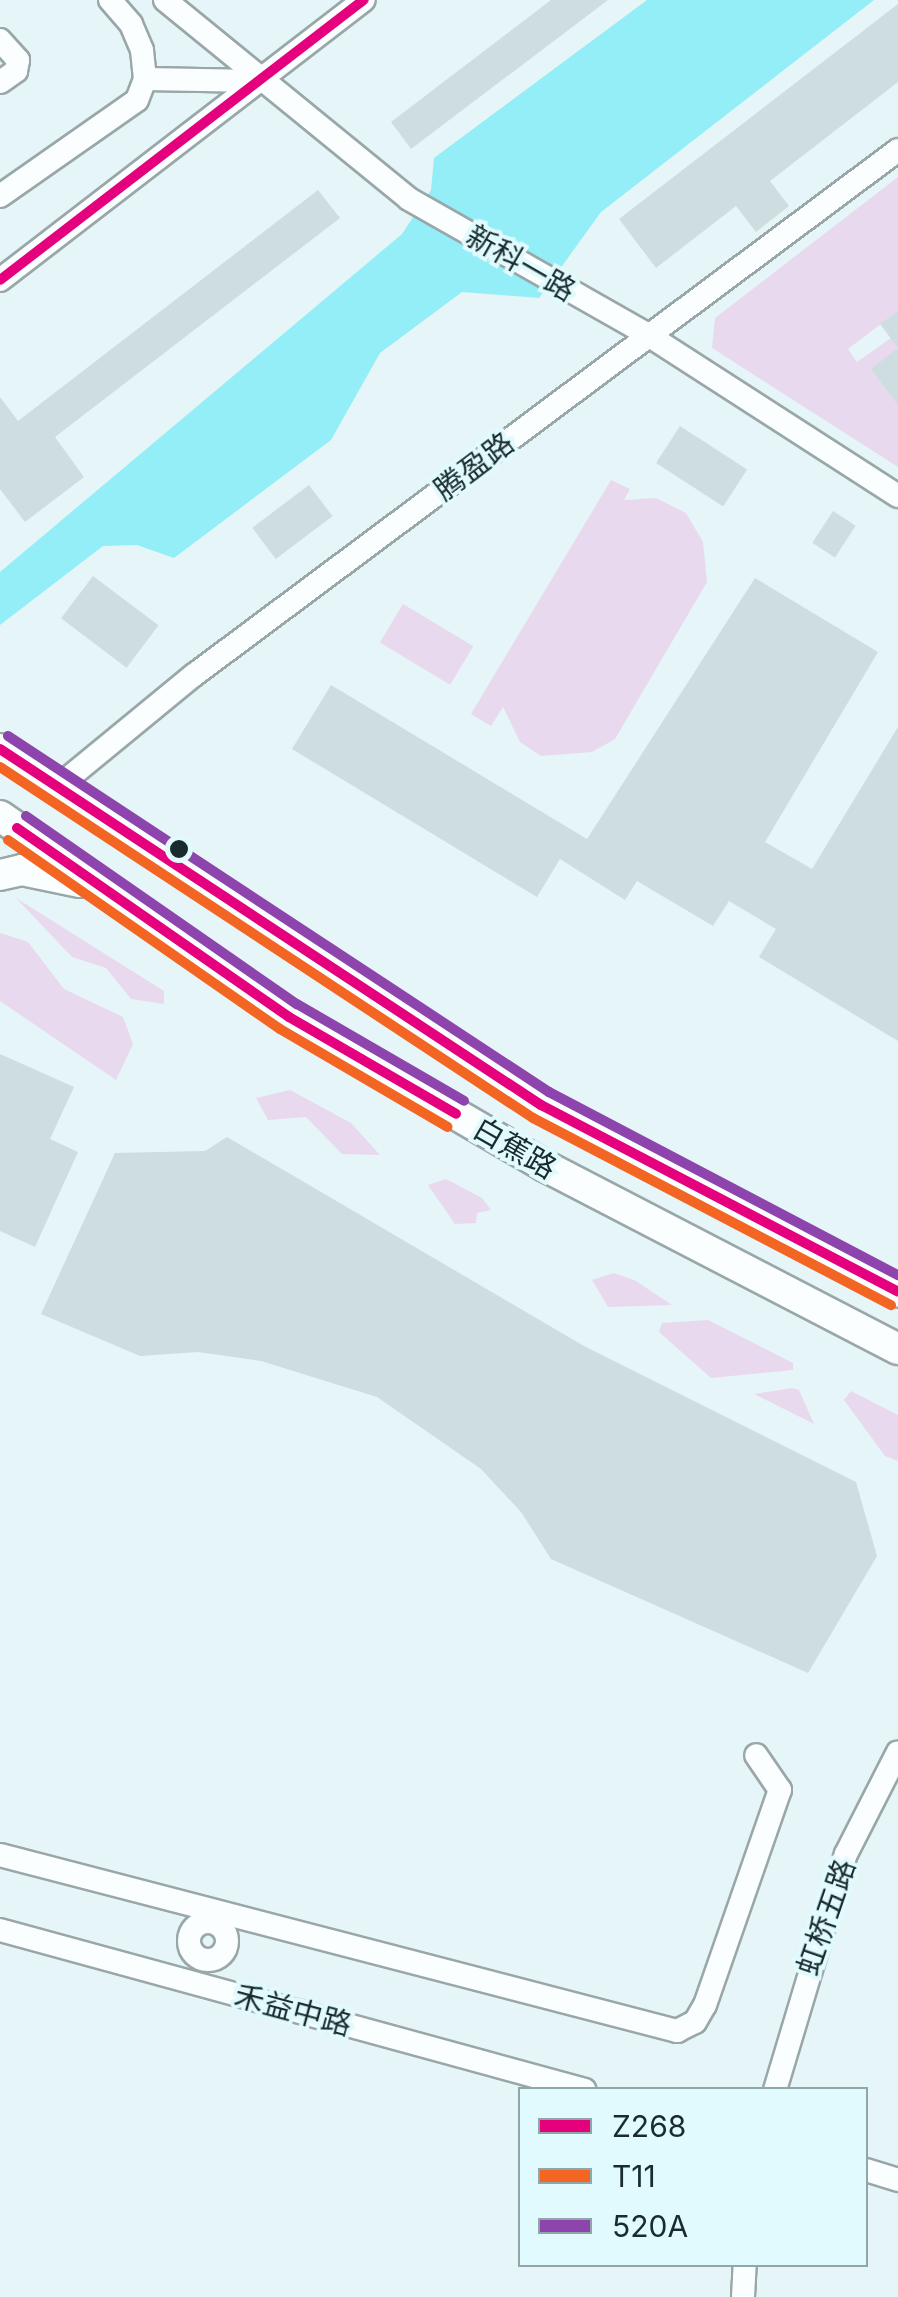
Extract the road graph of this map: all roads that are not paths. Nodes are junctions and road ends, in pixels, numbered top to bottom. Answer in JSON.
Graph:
{"nodes":[{"id":1,"x":110,"y":0,"type":"edge"},
{"id":2,"x":165,"y":0,"type":"edge"},
{"id":3,"x":364,"y":0,"type":"edge"},
{"id":4,"x":0,"y":40,"type":"edge"},
{"id":5,"x":145,"y":79,"type":"junction"},
{"id":6,"x":257,"y":81,"type":"junction"},
{"id":7,"x":0,"y":82,"type":"edge"},
{"id":8,"x":898,"y":150,"type":"edge"},
{"id":9,"x":0,"y":196,"type":"edge"},
{"id":10,"x":0,"y":280,"type":"edge"},
{"id":11,"x":648,"y":335,"type":"junction"},
{"id":12,"x":898,"y":496,"type":"edge"},
{"id":13,"x":0,"y":749,"type":"edge"},
{"id":14,"x":56,"y":789,"type":"junction"},
{"id":15,"x":0,"y":816,"type":"edge"},
{"id":16,"x":0,"y":875,"type":"edge"},
{"id":17,"x":112,"y":897,"type":"junction"},
{"id":18,"x":898,"y":1292,"type":"edge"},
{"id":19,"x":898,"y":1349,"type":"edge"},
{"id":20,"x":898,"y":1752,"type":"edge"},
{"id":21,"x":756,"y":1755,"type":"dead end"},
{"id":22,"x":0,"y":1856,"type":"edge"},
{"id":23,"x":216,"y":1916,"type":"junction"},
{"id":24,"x":0,"y":1930,"type":"edge"},
{"id":25,"x":195,"y":1983,"type":"junction"},
{"id":26,"x":574,"y":2087,"type":"edge"},
{"id":27,"x":775,"y":2087,"type":"edge"},
{"id":28,"x":868,"y":2171,"type":"edge"},
{"id":29,"x":898,"y":2180,"type":"edge"},
{"id":30,"x":745,"y":2267,"type":"edge"},
{"id":31,"x":744,"y":2297,"type":"edge"}],
"edges":[{"from":1,"to":5,"type":"street"},
{"from":2,"to":6,"type":"street","name":"新科一路"},
{"from":3,"to":6,"type":"street"},
{"from":4,"to":7,"type":"street"},
{"from":5,"to":6,"type":"street"},
{"from":5,"to":9,"type":"street"},
{"from":6,"to":10,"type":"street"},
{"from":6,"to":11,"type":"street","name":"新科一路"},
{"from":8,"to":11,"type":"street","name":"腾盈路"},
{"from":11,"to":12,"type":"street","name":"新科一路"},
{"from":11,"to":14,"type":"street","name":"腾盈路"},
{"from":13,"to":14,"type":"main road","name":"白蕉路"},
{"from":14,"to":18,"type":"main road","name":"白蕉路"},
{"from":15,"to":17,"type":"main road","name":"白蕉路"},
{"from":16,"to":17,"type":"main road"},
{"from":17,"to":19,"type":"main road","name":"白蕉路"},
{"from":20,"to":27,"type":"street","name":"虹桥五路"},
{"from":21,"to":23,"type":"street"},
{"from":22,"to":23,"type":"street"},
{"from":23,"to":25,"type":"street"},
{"from":24,"to":25,"type":"street","name":"禾益中路"},
{"from":25,"to":26,"type":"street","name":"禾益中路"},
{"from":28,"to":29,"type":"street"},
{"from":30,"to":31,"type":"street"}]}
